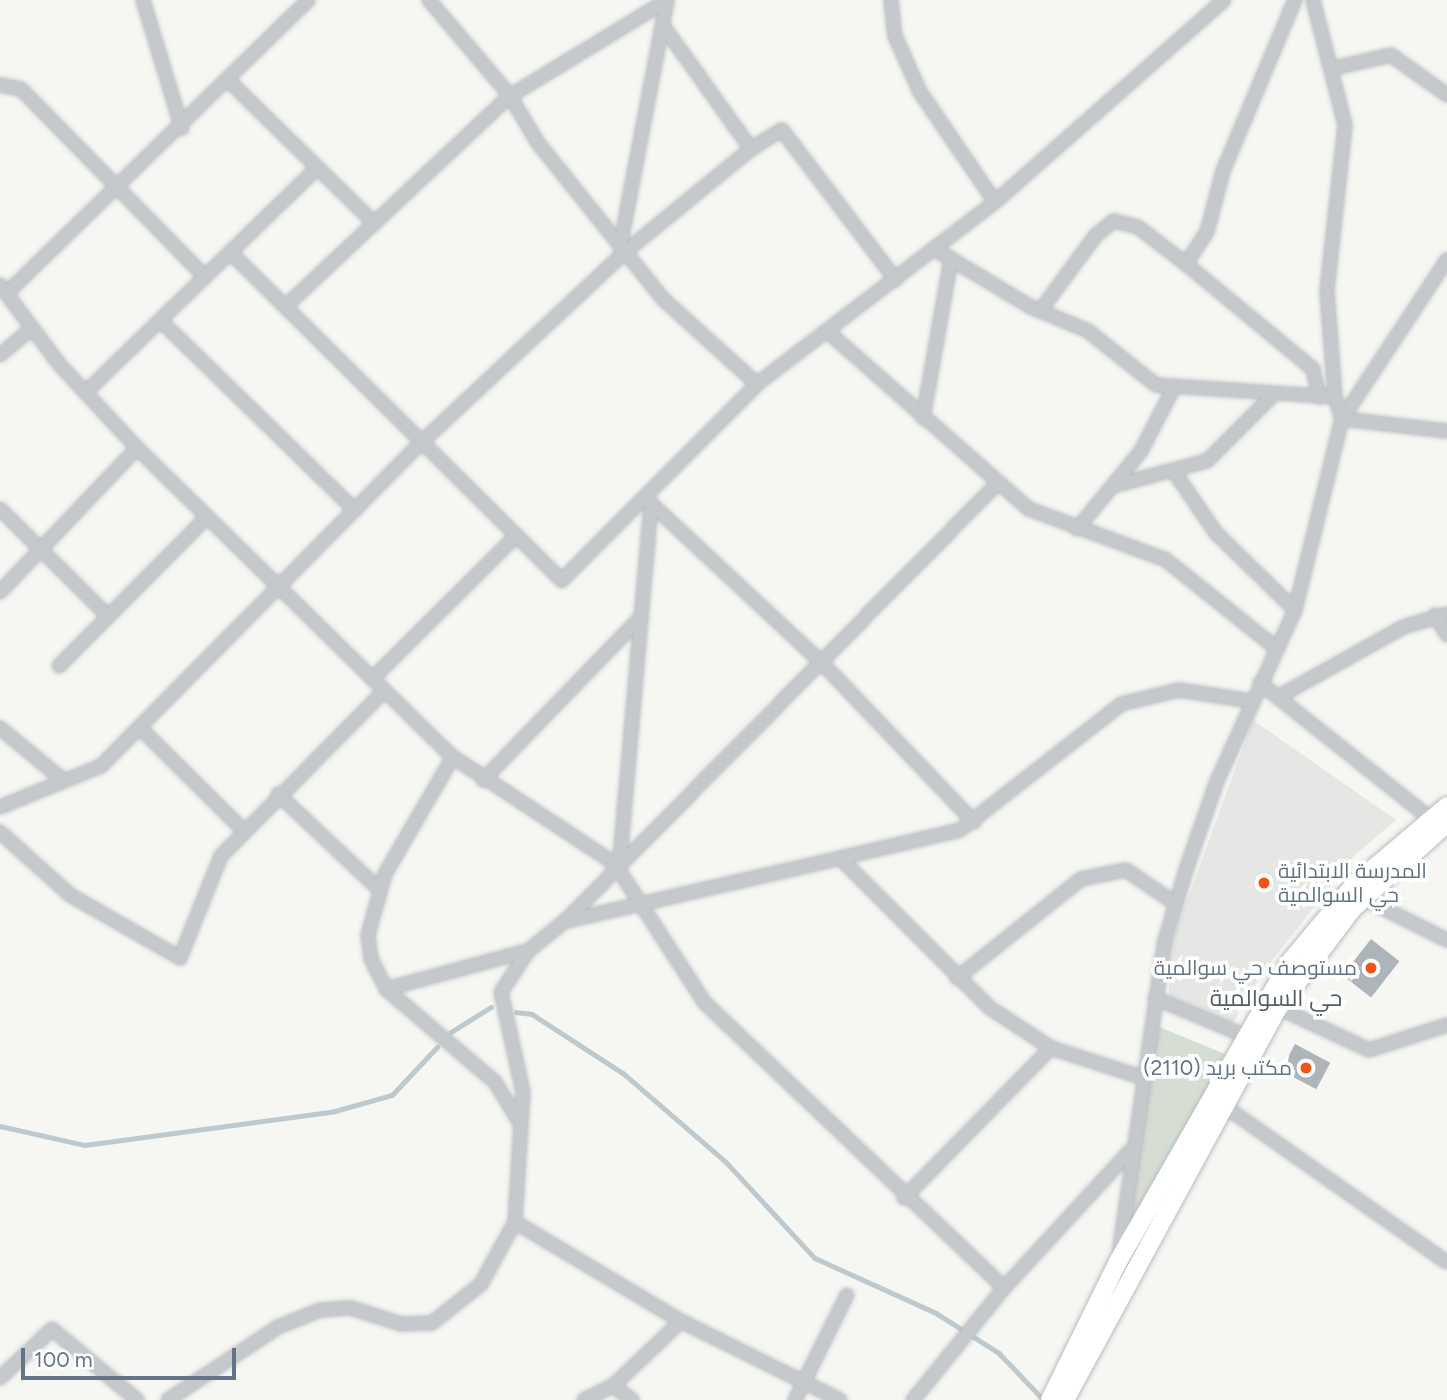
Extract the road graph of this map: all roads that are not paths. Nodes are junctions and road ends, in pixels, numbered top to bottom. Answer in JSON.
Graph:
{"nodes":[{"id":1,"x":143,"y":0,"type":"edge"},
{"id":2,"x":307,"y":0,"type":"edge"},
{"id":3,"x":429,"y":0,"type":"edge"},
{"id":4,"x":667,"y":0,"type":"edge"},
{"id":5,"x":891,"y":0,"type":"edge"},
{"id":6,"x":1224,"y":0,"type":"edge"},
{"id":7,"x":1295,"y":0,"type":"edge"},
{"id":8,"x":1314,"y":0,"type":"edge"},
{"id":9,"x":664,"y":27,"type":"junction"},
{"id":10,"x":1334,"y":68,"type":"junction"},
{"id":11,"x":230,"y":82,"type":"junction"},
{"id":12,"x":0,"y":85,"type":"edge"},
{"id":13,"x":1447,"y":95,"type":"edge"},
{"id":14,"x":510,"y":96,"type":"junction"},
{"id":15,"x":182,"y":128,"type":"junction"},
{"id":16,"x":751,"y":149,"type":"junction"},
{"id":17,"x":317,"y":168,"type":"junction"},
{"id":18,"x":118,"y":189,"type":"junction"},
{"id":19,"x":995,"y":202,"type":"junction"},
{"id":20,"x":374,"y":223,"type":"junction"},
{"id":21,"x":622,"y":249,"type":"junction"},
{"id":22,"x":936,"y":250,"type":"junction"},
{"id":23,"x":230,"y":252,"type":"junction"},
{"id":24,"x":951,"y":259,"type":"junction"},
{"id":25,"x":1447,"y":260,"type":"edge"},
{"id":26,"x":1186,"y":264,"type":"junction"},
{"id":27,"x":205,"y":277,"type":"junction"},
{"id":28,"x":895,"y":280,"type":"junction"},
{"id":29,"x":3,"y":289,"type":"edge"},
{"id":30,"x":286,"y":306,"type":"junction"},
{"id":31,"x":1040,"y":311,"type":"junction"},
{"id":32,"x":161,"y":321,"type":"junction"},
{"id":33,"x":30,"y":330,"type":"junction"},
{"id":34,"x":827,"y":331,"type":"junction"},
{"id":35,"x":0,"y":355,"type":"edge"},
{"id":36,"x":757,"y":384,"type":"junction"},
{"id":37,"x":1173,"y":389,"type":"junction"},
{"id":38,"x":86,"y":392,"type":"junction"},
{"id":39,"x":1273,"y":395,"type":"junction"},
{"id":40,"x":1320,"y":397,"type":"junction"},
{"id":41,"x":1335,"y":397,"type":"junction"},
{"id":42,"x":923,"y":418,"type":"junction"},
{"id":43,"x":1342,"y":419,"type":"junction"},
{"id":44,"x":1447,"y":431,"type":"edge"},
{"id":45,"x":424,"y":440,"type":"junction"},
{"id":46,"x":136,"y":449,"type":"junction"},
{"id":47,"x":1175,"y":473,"type":"junction"},
{"id":48,"x":996,"y":485,"type":"junction"},
{"id":49,"x":1113,"y":486,"type":"junction"},
{"id":50,"x":648,"y":501,"type":"junction"},
{"id":51,"x":0,"y":509,"type":"edge"},
{"id":52,"x":355,"y":510,"type":"junction"},
{"id":53,"x":207,"y":517,"type":"junction"},
{"id":54,"x":1077,"y":529,"type":"junction"},
{"id":55,"x":516,"y":536,"type":"junction"},
{"id":56,"x":40,"y":550,"type":"junction"},
{"id":57,"x":280,"y":584,"type":"junction"},
{"id":58,"x":0,"y":592,"type":"edge"},
{"id":59,"x":1294,"y":610,"type":"junction"},
{"id":60,"x":1441,"y":614,"type":"edge"},
{"id":61,"x":642,"y":615,"type":"junction"},
{"id":62,"x":108,"y":616,"type":"junction"},
{"id":63,"x":1447,"y":635,"type":"edge"},
{"id":64,"x":1277,"y":649,"type":"junction"},
{"id":65,"x":822,"y":663,"type":"junction"},
{"id":66,"x":59,"y":666,"type":"dead end"},
{"id":67,"x":372,"y":679,"type":"junction"},
{"id":68,"x":1260,"y":683,"type":"junction"},
{"id":69,"x":384,"y":691,"type":"junction"},
{"id":70,"x":1278,"y":697,"type":"junction"},
{"id":71,"x":1251,"y":701,"type":"junction"},
{"id":72,"x":0,"y":728,"type":"edge"},
{"id":73,"x":140,"y":728,"type":"junction"},
{"id":74,"x":453,"y":757,"type":"junction"},
{"id":75,"x":483,"y":780,"type":"junction"},
{"id":76,"x":64,"y":781,"type":"junction"},
{"id":77,"x":278,"y":794,"type":"junction"},
{"id":78,"x":1447,"y":806,"type":"edge"},
{"id":79,"x":0,"y":807,"type":"edge"},
{"id":80,"x":974,"y":822,"type":"junction"},
{"id":81,"x":1439,"y":823,"type":"edge"},
{"id":82,"x":243,"y":830,"type":"junction"},
{"id":83,"x":0,"y":832,"type":"edge"},
{"id":84,"x":840,"y":858,"type":"junction"},
{"id":85,"x":618,"y":861,"type":"junction"},
{"id":86,"x":380,"y":890,"type":"junction"},
{"id":87,"x":1363,"y":898,"type":"junction"},
{"id":88,"x":641,"y":899,"type":"junction"},
{"id":89,"x":1176,"y":904,"type":"junction"},
{"id":90,"x":565,"y":921,"type":"junction"},
{"id":91,"x":1447,"y":940,"type":"edge"},
{"id":92,"x":528,"y":951,"type":"junction"},
{"id":93,"x":957,"y":978,"type":"junction"},
{"id":94,"x":386,"y":989,"type":"junction"},
{"id":95,"x":1155,"y":998,"type":"junction"},
{"id":96,"x":1271,"y":1004,"type":"junction"},
{"id":97,"x":1447,"y":1025,"type":"edge"},
{"id":98,"x":1243,"y":1035,"type":"junction"},
{"id":99,"x":1051,"y":1048,"type":"junction"},
{"id":100,"x":1141,"y":1077,"type":"junction"},
{"id":101,"x":1218,"y":1101,"type":"junction"},
{"id":102,"x":523,"y":1129,"type":"junction"},
{"id":103,"x":1130,"y":1151,"type":"junction"},
{"id":104,"x":904,"y":1198,"type":"junction"},
{"id":105,"x":515,"y":1222,"type":"junction"},
{"id":106,"x":1119,"y":1260,"type":"junction"},
{"id":107,"x":1447,"y":1261,"type":"edge"},
{"id":108,"x":1135,"y":1270,"type":"junction"},
{"id":109,"x":1004,"y":1287,"type":"junction"},
{"id":110,"x":847,"y":1295,"type":"dead end"},
{"id":111,"x":681,"y":1321,"type":"junction"},
{"id":112,"x":0,"y":1378,"type":"edge"},
{"id":113,"x":804,"y":1382,"type":"junction"},
{"id":114,"x":613,"y":1386,"type":"junction"},
{"id":115,"x":137,"y":1400,"type":"edge"},
{"id":116,"x":168,"y":1400,"type":"edge"},
{"id":117,"x":584,"y":1400,"type":"edge"},
{"id":118,"x":632,"y":1400,"type":"edge"},
{"id":119,"x":796,"y":1400,"type":"edge"},
{"id":120,"x":840,"y":1400,"type":"edge"},
{"id":121,"x":913,"y":1400,"type":"edge"},
{"id":122,"x":1050,"y":1400,"type":"edge"},
{"id":123,"x":1065,"y":1400,"type":"edge"}],
"edges":[{"from":1,"to":15,"type":"street"},
{"from":2,"to":11,"type":"street"},
{"from":3,"to":14,"type":"street"},
{"from":4,"to":9,"type":"street"},
{"from":4,"to":14,"type":"street"},
{"from":5,"to":19,"type":"street"},
{"from":6,"to":19,"type":"street"},
{"from":7,"to":26,"type":"street"},
{"from":8,"to":10,"type":"street"},
{"from":9,"to":16,"type":"street"},
{"from":9,"to":21,"type":"street"},
{"from":10,"to":13,"type":"street"},
{"from":10,"to":41,"type":"street"},
{"from":11,"to":15,"type":"street"},
{"from":11,"to":17,"type":"street"},
{"from":12,"to":18,"type":"street"},
{"from":14,"to":20,"type":"street"},
{"from":14,"to":21,"type":"street"},
{"from":15,"to":18,"type":"street"},
{"from":16,"to":21,"type":"street"},
{"from":16,"to":28,"type":"street"},
{"from":17,"to":20,"type":"street"},
{"from":17,"to":23,"type":"street"},
{"from":18,"to":27,"type":"street"},
{"from":18,"to":29,"type":"street"},
{"from":19,"to":22,"type":"street"},
{"from":20,"to":30,"type":"street"},
{"from":21,"to":36,"type":"street"},
{"from":21,"to":45,"type":"street"},
{"from":22,"to":24,"type":"street"},
{"from":22,"to":28,"type":"street"},
{"from":23,"to":27,"type":"street"},
{"from":23,"to":30,"type":"street"},
{"from":24,"to":31,"type":"street"},
{"from":24,"to":42,"type":"street"},
{"from":25,"to":43,"type":"street"},
{"from":26,"to":31,"type":"street"},
{"from":26,"to":40,"type":"street"},
{"from":27,"to":32,"type":"street"},
{"from":28,"to":34,"type":"street"},
{"from":29,"to":33,"type":"street"},
{"from":30,"to":45,"type":"street"},
{"from":31,"to":37,"type":"street"},
{"from":32,"to":38,"type":"street"},
{"from":32,"to":52,"type":"street"},
{"from":33,"to":35,"type":"street"},
{"from":33,"to":38,"type":"street"},
{"from":34,"to":36,"type":"street"},
{"from":34,"to":42,"type":"street"},
{"from":36,"to":50,"type":"street"},
{"from":37,"to":39,"type":"street"},
{"from":37,"to":49,"type":"street"},
{"from":38,"to":46,"type":"street"},
{"from":39,"to":40,"type":"street"},
{"from":39,"to":47,"type":"street"},
{"from":40,"to":41,"type":"street"},
{"from":41,"to":43,"type":"street"},
{"from":42,"to":48,"type":"street"},
{"from":43,"to":44,"type":"street"},
{"from":43,"to":59,"type":"street"},
{"from":45,"to":52,"type":"street"},
{"from":45,"to":55,"type":"street"},
{"from":46,"to":53,"type":"street"},
{"from":46,"to":56,"type":"street"},
{"from":47,"to":49,"type":"street"},
{"from":47,"to":59,"type":"street"},
{"from":48,"to":54,"type":"street"},
{"from":48,"to":65,"type":"street"},
{"from":49,"to":54,"type":"street"},
{"from":50,"to":55,"type":"street"},
{"from":50,"to":61,"type":"street"},
{"from":50,"to":65,"type":"street"},
{"from":51,"to":56,"type":"street"},
{"from":52,"to":57,"type":"street"},
{"from":53,"to":57,"type":"street"},
{"from":53,"to":62,"type":"street"},
{"from":54,"to":64,"type":"street"},
{"from":55,"to":67,"type":"street"},
{"from":56,"to":58,"type":"street"},
{"from":56,"to":62,"type":"street"},
{"from":57,"to":67,"type":"street"},
{"from":57,"to":73,"type":"street"},
{"from":59,"to":64,"type":"street"},
{"from":60,"to":63,"type":"street"},
{"from":60,"to":70,"type":"street"},
{"from":61,"to":75,"type":"street"},
{"from":61,"to":85,"type":"street"},
{"from":62,"to":66,"type":"street"},
{"from":64,"to":68,"type":"street"},
{"from":65,"to":80,"type":"street"},
{"from":65,"to":85,"type":"street"},
{"from":67,"to":69,"type":"street"},
{"from":68,"to":70,"type":"street"},
{"from":68,"to":71,"type":"street"},
{"from":69,"to":74,"type":"street"},
{"from":69,"to":77,"type":"street"},
{"from":70,"to":81,"type":"street"},
{"from":71,"to":80,"type":"street"},
{"from":71,"to":89,"type":"street"},
{"from":72,"to":76,"type":"street"},
{"from":73,"to":76,"type":"street"},
{"from":73,"to":82,"type":"street"},
{"from":74,"to":75,"type":"street"},
{"from":74,"to":86,"type":"street"},
{"from":75,"to":85,"type":"street"},
{"from":76,"to":79,"type":"street"},
{"from":77,"to":82,"type":"street"},
{"from":77,"to":86,"type":"street"},
{"from":78,"to":81,"type":"main road"},
{"from":80,"to":84,"type":"street"},
{"from":81,"to":87,"type":"main road"},
{"from":81,"to":96,"type":"main road"},
{"from":82,"to":83,"type":"street"},
{"from":84,"to":88,"type":"street"},
{"from":84,"to":93,"type":"street"},
{"from":85,"to":88,"type":"street"},
{"from":85,"to":90,"type":"street"},
{"from":86,"to":94,"type":"street"},
{"from":87,"to":91,"type":"street"},
{"from":87,"to":96,"type":"main road"},
{"from":88,"to":90,"type":"street"},
{"from":88,"to":104,"type":"street"},
{"from":89,"to":93,"type":"street"},
{"from":89,"to":95,"type":"street"},
{"from":90,"to":92,"type":"street"},
{"from":92,"to":94,"type":"street"},
{"from":92,"to":102,"type":"street"},
{"from":93,"to":99,"type":"street"},
{"from":94,"to":102,"type":"street"},
{"from":95,"to":98,"type":"street"},
{"from":95,"to":100,"type":"street"},
{"from":96,"to":97,"type":"street"},
{"from":96,"to":98,"type":"main road"},
{"from":96,"to":101,"type":"main road"},
{"from":98,"to":101,"type":"main road"},
{"from":99,"to":100,"type":"street"},
{"from":99,"to":104,"type":"street"},
{"from":100,"to":103,"type":"street"},
{"from":101,"to":106,"type":"main road"},
{"from":101,"to":107,"type":"street"},
{"from":101,"to":108,"type":"main road"},
{"from":102,"to":105,"type":"street"},
{"from":103,"to":106,"type":"street"},
{"from":103,"to":109,"type":"street"},
{"from":104,"to":109,"type":"street"},
{"from":105,"to":111,"type":"street"},
{"from":105,"to":116,"type":"street"},
{"from":106,"to":108,"type":"street"},
{"from":106,"to":122,"type":"main road"},
{"from":108,"to":123,"type":"main road"},
{"from":109,"to":121,"type":"street"},
{"from":110,"to":113,"type":"street"},
{"from":111,"to":113,"type":"street"},
{"from":111,"to":114,"type":"street"},
{"from":112,"to":115,"type":"street"},
{"from":113,"to":119,"type":"street"},
{"from":113,"to":120,"type":"street"},
{"from":114,"to":117,"type":"street"},
{"from":114,"to":118,"type":"street"}]}
